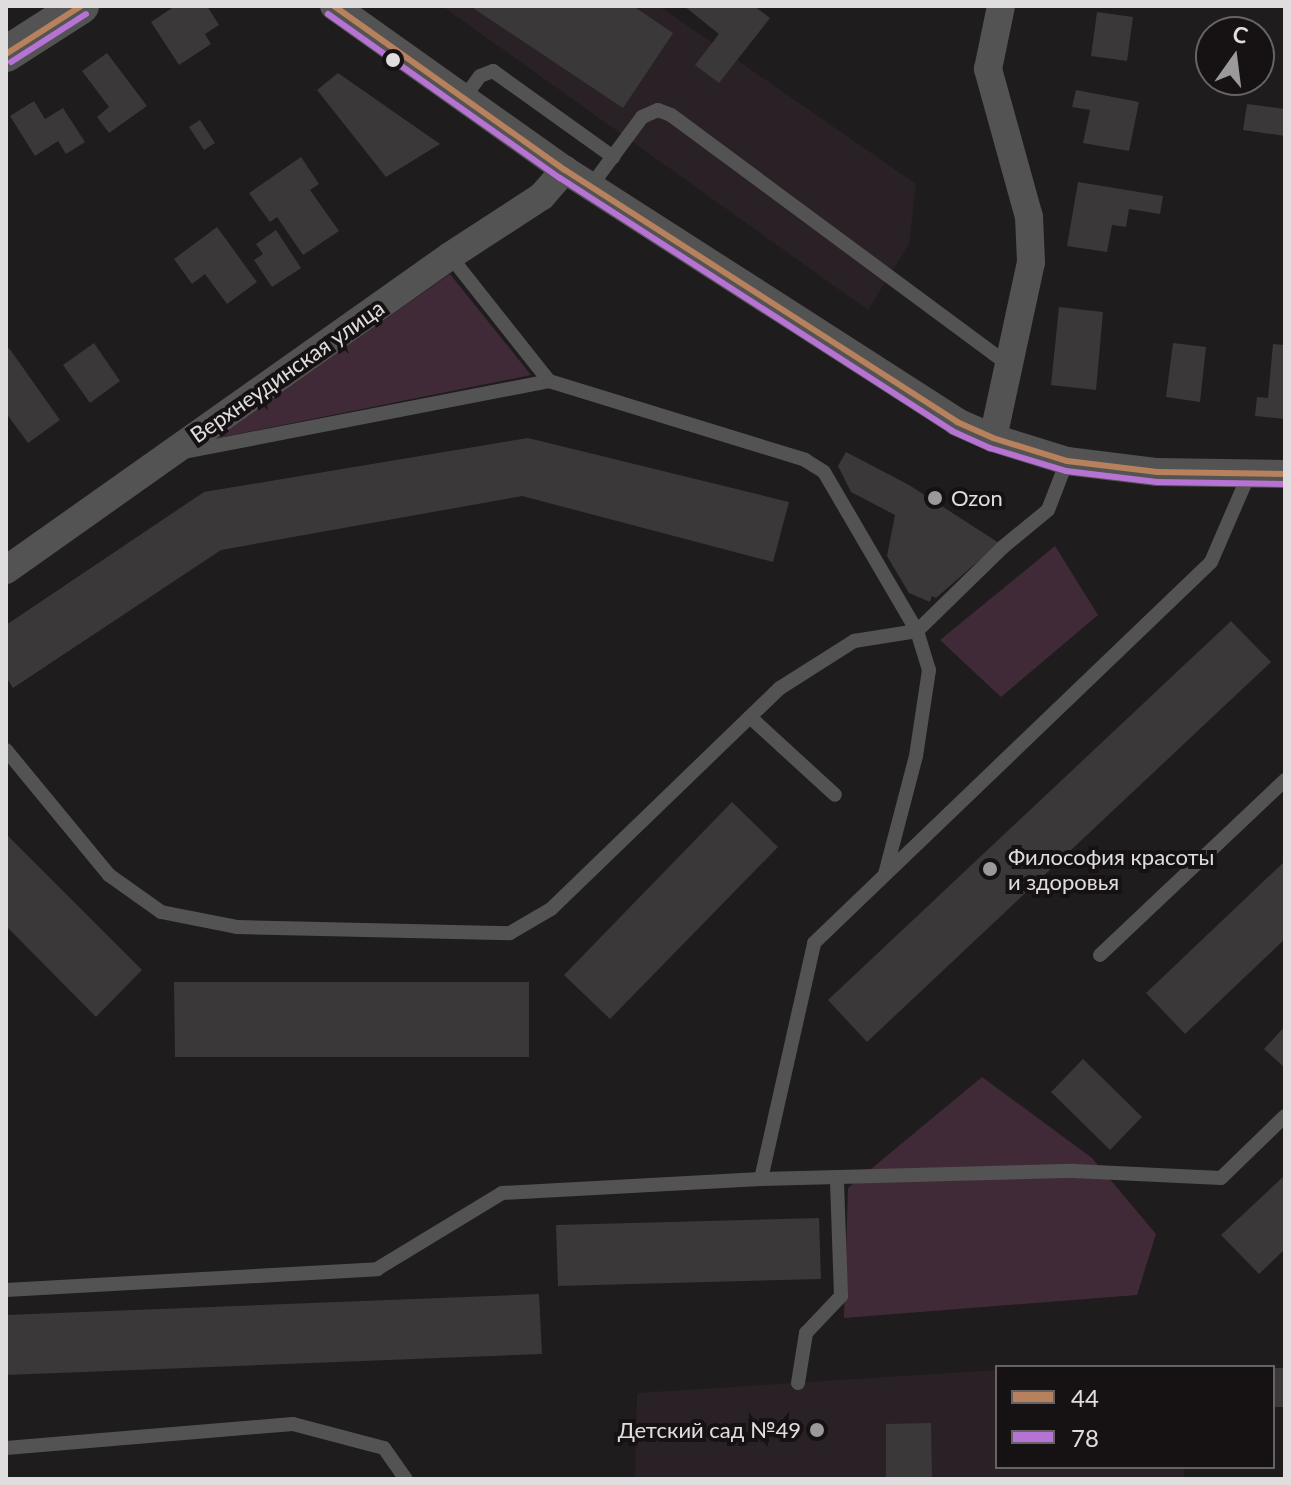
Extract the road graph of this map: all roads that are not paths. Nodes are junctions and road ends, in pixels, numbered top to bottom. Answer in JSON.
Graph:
{"nodes":[{"id":1,"x":81,"y":6,"type":"edge"},
{"id":2,"x":334,"y":6,"type":"edge"},
{"id":3,"x":1001,"y":6,"type":"edge"},
{"id":4,"x":6,"y":54,"type":"edge"},
{"id":5,"x":464,"y":98,"type":"junction"},
{"id":6,"x":613,"y":157,"type":"junction"},
{"id":7,"x":565,"y":170,"type":"junction"},
{"id":8,"x":591,"y":186,"type":"junction"},
{"id":9,"x":450,"y":256,"type":"junction"},
{"id":10,"x":1009,"y":365,"type":"junction"},
{"id":11,"x":549,"y":381,"type":"junction"},
{"id":12,"x":993,"y":438,"type":"junction"},
{"id":13,"x":168,"y":455,"type":"junction"},
{"id":14,"x":1067,"y":461,"type":"junction"},
{"id":15,"x":1249,"y":474,"type":"junction"},
{"id":16,"x":1285,"y":474,"type":"edge"},
{"id":17,"x":6,"y":570,"type":"edge"},
{"id":18,"x":917,"y":631,"type":"junction"},
{"id":19,"x":750,"y":717,"type":"junction"},
{"id":20,"x":6,"y":750,"type":"edge"},
{"id":21,"x":1285,"y":780,"type":"edge"},
{"id":22,"x":835,"y":795,"type":"dead end"},
{"id":23,"x":885,"y":874,"type":"junction"},
{"id":24,"x":1100,"y":955,"type":"dead end"},
{"id":25,"x":1285,"y":1116,"type":"edge"},
{"id":26,"x":761,"y":1179,"type":"junction"},
{"id":27,"x":837,"y":1179,"type":"junction"},
{"id":28,"x":6,"y":1290,"type":"edge"},
{"id":29,"x":798,"y":1383,"type":"dead end"},
{"id":30,"x":6,"y":1448,"type":"edge"},
{"id":31,"x":406,"y":1479,"type":"edge"}],
"edges":[{"from":1,"to":4,"type":"street"},
{"from":2,"to":5,"type":"street"},
{"from":3,"to":10,"type":"street"},
{"from":5,"to":6,"type":"lane"},
{"from":5,"to":7,"type":"street"},
{"from":6,"to":8,"type":"lane"},
{"from":6,"to":10,"type":"lane"},
{"from":7,"to":8,"type":"street"},
{"from":7,"to":9,"type":"street","name":"Верхнеудинская улица"},
{"from":8,"to":12,"type":"street"},
{"from":9,"to":11,"type":"lane"},
{"from":9,"to":13,"type":"street","name":"Верхнеудинская улица"},
{"from":10,"to":12,"type":"street"},
{"from":11,"to":13,"type":"lane"},
{"from":11,"to":18,"type":"lane"},
{"from":12,"to":14,"type":"street"},
{"from":13,"to":17,"type":"street","name":"Верхнеудинская улица"},
{"from":14,"to":15,"type":"street"},
{"from":14,"to":18,"type":"lane"},
{"from":15,"to":16,"type":"street"},
{"from":15,"to":23,"type":"lane"},
{"from":18,"to":19,"type":"lane"},
{"from":18,"to":23,"type":"lane"},
{"from":19,"to":20,"type":"lane"},
{"from":19,"to":22,"type":"lane"},
{"from":21,"to":24,"type":"lane"},
{"from":23,"to":26,"type":"lane"},
{"from":25,"to":27,"type":"lane"},
{"from":26,"to":27,"type":"lane"},
{"from":26,"to":28,"type":"lane"},
{"from":27,"to":29,"type":"lane"},
{"from":30,"to":31,"type":"lane"}]}
